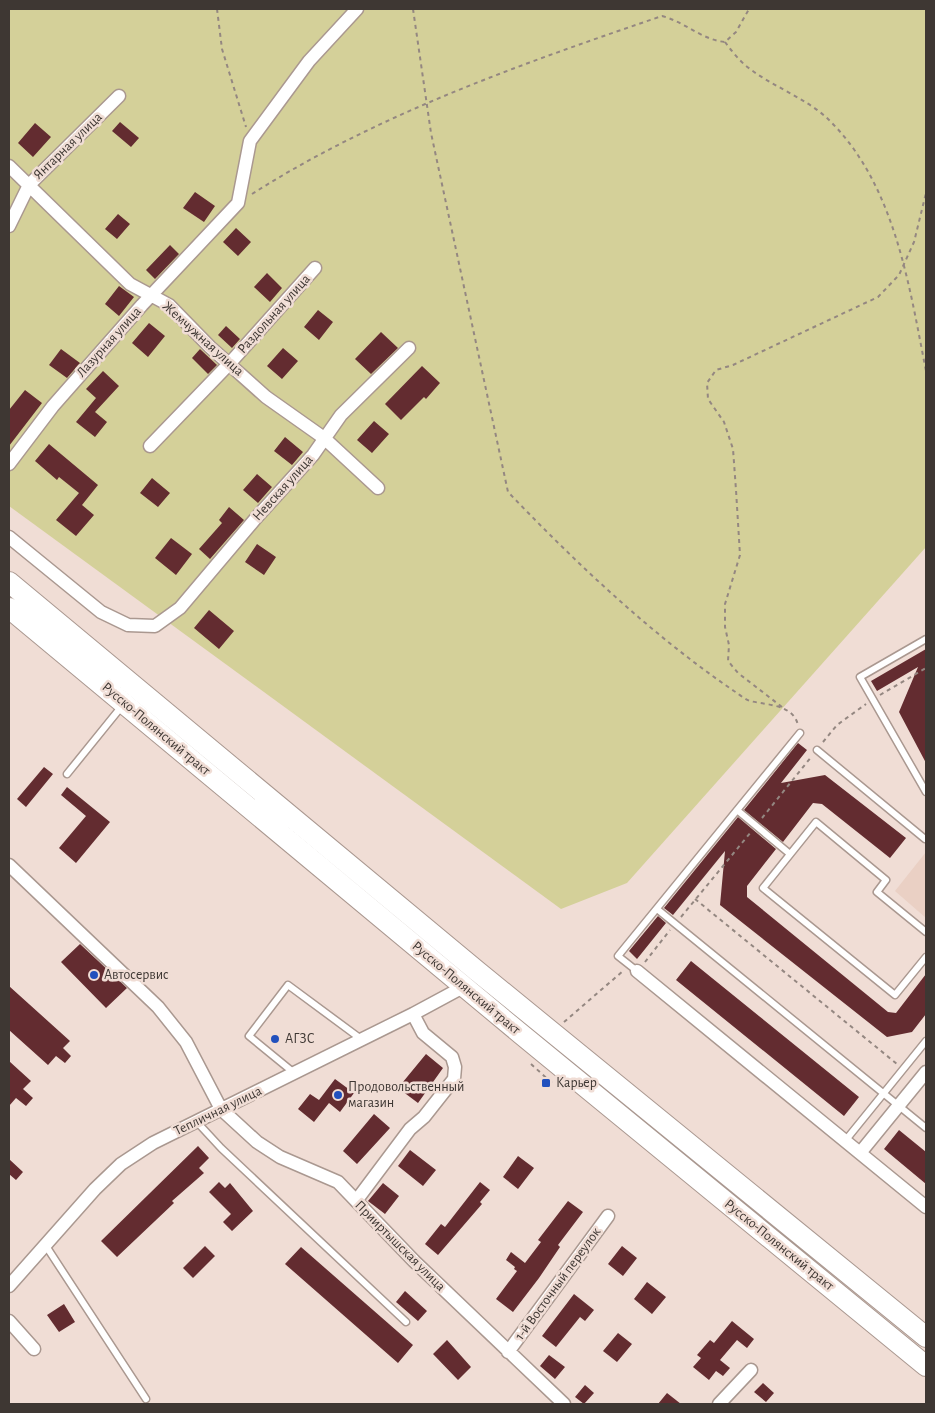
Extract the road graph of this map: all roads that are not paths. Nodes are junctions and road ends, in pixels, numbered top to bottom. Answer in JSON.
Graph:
{"nodes":[{"id":1,"x":357,"y":9,"type":"edge"},
{"id":2,"x":119,"y":96,"type":"dead end"},
{"id":3,"x":9,"y":166,"type":"edge"},
{"id":4,"x":29,"y":185,"type":"junction"},
{"id":5,"x":9,"y":226,"type":"edge"},
{"id":6,"x":315,"y":268,"type":"dead end"},
{"id":7,"x":152,"y":295,"type":"junction"},
{"id":8,"x":409,"y":348,"type":"dead end"},
{"id":9,"x":230,"y":363,"type":"junction"},
{"id":10,"x":324,"y":438,"type":"junction"},
{"id":11,"x":150,"y":446,"type":"dead end"},
{"id":12,"x":9,"y":464,"type":"edge"},
{"id":13,"x":378,"y":488,"type":"dead end"},
{"id":14,"x":9,"y":537,"type":"edge"},
{"id":15,"x":9,"y":582,"type":"edge"},
{"id":16,"x":9,"y":608,"type":"edge"},
{"id":17,"x":926,"y":639,"type":"edge"},
{"id":18,"x":125,"y":703,"type":"junction"},
{"id":19,"x":800,"y":733,"type":"road end"},
{"id":20,"x":817,"y":750,"type":"dead end"},
{"id":21,"x":67,"y":774,"type":"dead end"},
{"id":22,"x":926,"y":792,"type":"edge"},
{"id":23,"x":737,"y":810,"type":"junction"},
{"id":24,"x":925,"y":839,"type":"edge"},
{"id":25,"x":790,"y":854,"type":"junction"},
{"id":26,"x":9,"y":865,"type":"edge"},
{"id":27,"x":657,"y":909,"type":"junction"},
{"id":28,"x":926,"y":931,"type":"edge"},
{"id":29,"x":926,"y":956,"type":"edge"},
{"id":30,"x":635,"y":969,"type":"joint"},
{"id":31,"x":465,"y":986,"type":"junction"},
{"id":32,"x":413,"y":1014,"type":"junction"},
{"id":33,"x":361,"y":1039,"type":"junction"},
{"id":34,"x":926,"y":1041,"type":"edge"},
{"id":35,"x":293,"y":1072,"type":"junction"},
{"id":36,"x":926,"y":1072,"type":"edge"},
{"id":37,"x":883,"y":1094,"type":"junction"},
{"id":38,"x":899,"y":1106,"type":"junction"},
{"id":39,"x":221,"y":1110,"type":"junction"},
{"id":40,"x":196,"y":1121,"type":"junction"},
{"id":41,"x":926,"y":1128,"type":"edge"},
{"id":42,"x":845,"y":1141,"type":"junction"},
{"id":43,"x":860,"y":1153,"type":"junction"},
{"id":44,"x":356,"y":1201,"type":"junction"},
{"id":45,"x":926,"y":1207,"type":"edge"},
{"id":46,"x":608,"y":1216,"type":"dead end"},
{"id":47,"x":46,"y":1246,"type":"junction"},
{"id":48,"x":9,"y":1286,"type":"edge"},
{"id":49,"x":9,"y":1321,"type":"edge"},
{"id":50,"x":406,"y":1322,"type":"dead end"},
{"id":51,"x":926,"y":1338,"type":"edge"},
{"id":52,"x":34,"y":1349,"type":"dead end"},
{"id":53,"x":508,"y":1352,"type":"junction"},
{"id":54,"x":926,"y":1366,"type":"edge"},
{"id":55,"x":751,"y":1370,"type":"dead end"},
{"id":56,"x":146,"y":1399,"type":"dead end"},
{"id":57,"x":564,"y":1404,"type":"edge"},
{"id":58,"x":719,"y":1404,"type":"edge"}],
"edges":[{"from":1,"to":7,"type":"street","name":"Лазурная улица"},
{"from":2,"to":4,"type":"street","name":"Янтарная улица"},
{"from":3,"to":4,"type":"street","name":"Жемчужная улица"},
{"from":4,"to":5,"type":"street","name":"Янтарная улица"},
{"from":4,"to":7,"type":"street","name":"Жемчужная улица"},
{"from":6,"to":9,"type":"street","name":"Раздольная улица"},
{"from":7,"to":9,"type":"street","name":"Жемчужная улица"},
{"from":7,"to":12,"type":"street","name":"Лазурная улица"},
{"from":8,"to":10,"type":"street","name":"Невская улица"},
{"from":9,"to":10,"type":"street","name":"Жемчужная улица"},
{"from":9,"to":11,"type":"street","name":"Раздольная улица"},
{"from":10,"to":13,"type":"street","name":"Жемчужная улица"},
{"from":10,"to":14,"type":"street","name":"Невская улица"},
{"from":15,"to":51,"type":"main road","name":"Русско-Полянский тракт"},
{"from":16,"to":18,"type":"main road","name":"Русско-Полянский тракт"},
{"from":17,"to":22,"type":"lane"},
{"from":18,"to":21,"type":"lane"},
{"from":18,"to":31,"type":"main road","name":"Русско-Полянский тракт"},
{"from":19,"to":23,"type":"lane"},
{"from":20,"to":24,"type":"lane"},
{"from":23,"to":25,"type":"lane"},
{"from":23,"to":27,"type":"lane"},
{"from":25,"to":28,"type":"lane"},
{"from":25,"to":29,"type":"lane"},
{"from":26,"to":39,"type":"street"},
{"from":27,"to":30,"type":"lane"},
{"from":27,"to":37,"type":"lane"},
{"from":30,"to":42,"type":"street"},
{"from":31,"to":32,"type":"street","name":"Тепличная улица"},
{"from":31,"to":54,"type":"main road","name":"Русско-Полянский тракт"},
{"from":32,"to":33,"type":"street","name":"Тепличная улица"},
{"from":32,"to":44,"type":"street"},
{"from":33,"to":35,"type":"street","name":"Тепличная улица"},
{"from":33,"to":35,"type":"lane"},
{"from":34,"to":37,"type":"lane"},
{"from":35,"to":39,"type":"street","name":"Тепличная улица"},
{"from":36,"to":38,"type":"street"},
{"from":37,"to":38,"type":"lane"},
{"from":37,"to":42,"type":"lane"},
{"from":38,"to":41,"type":"lane"},
{"from":38,"to":43,"type":"street"},
{"from":39,"to":40,"type":"street","name":"Тепличная улица"},
{"from":39,"to":44,"type":"street","name":"Прииртышская улица"},
{"from":40,"to":47,"type":"street","name":"Тепличная улица"},
{"from":40,"to":50,"type":"lane"},
{"from":42,"to":43,"type":"street"},
{"from":43,"to":45,"type":"street"},
{"from":44,"to":53,"type":"street","name":"Прииртышская улица"},
{"from":46,"to":53,"type":"street","name":"1-й Восточный переулок"},
{"from":47,"to":48,"type":"street","name":"Тепличная улица"},
{"from":47,"to":56,"type":"lane"},
{"from":49,"to":52,"type":"street"},
{"from":53,"to":57,"type":"street","name":"Прииртышская улица"},
{"from":55,"to":58,"type":"street"}]}
